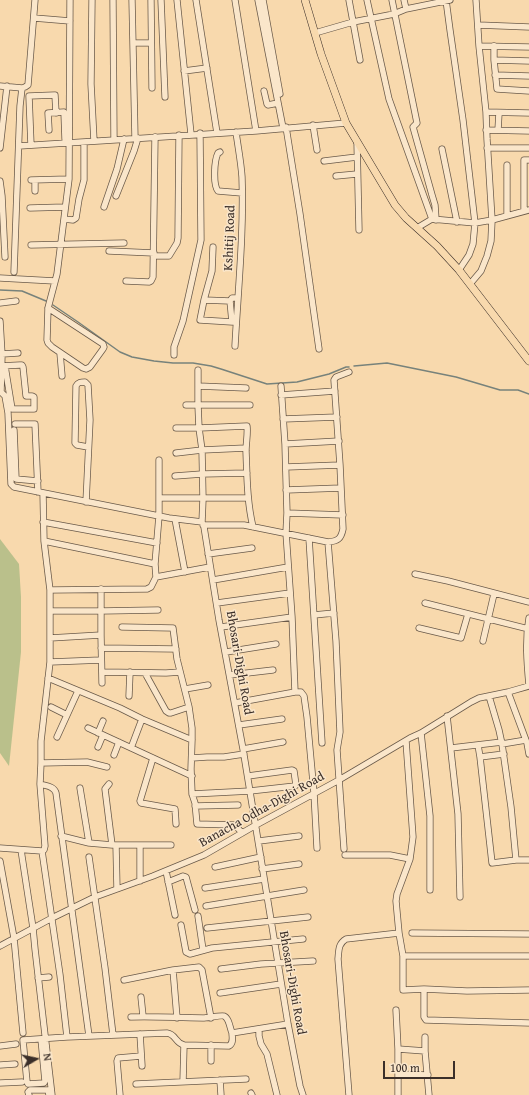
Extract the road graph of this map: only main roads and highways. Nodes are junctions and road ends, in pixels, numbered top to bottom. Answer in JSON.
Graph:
{"nodes":[{"id":1,"x":305,"y":0,"type":"edge"},
{"id":2,"x":529,"y":361,"type":"edge"}],
"edges":[{"from":1,"to":2,"type":"main road"}]}
